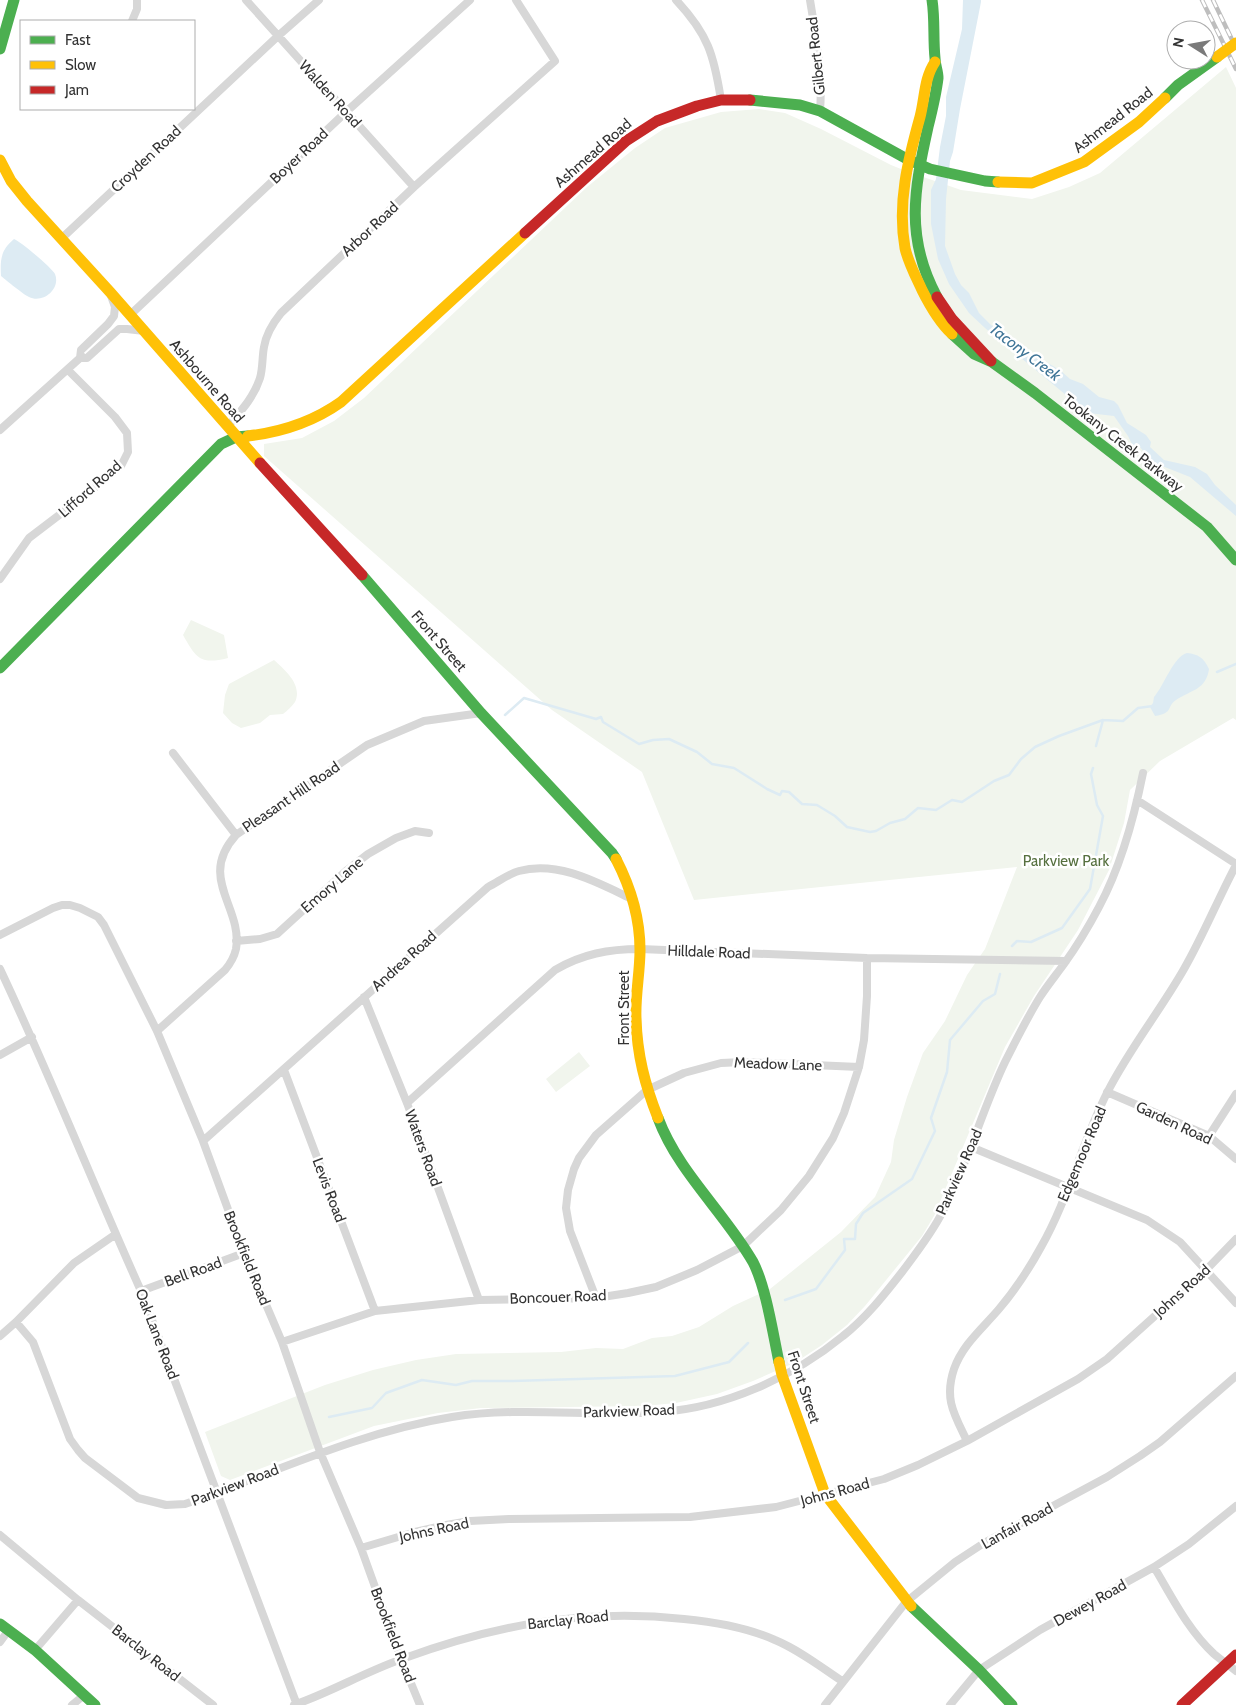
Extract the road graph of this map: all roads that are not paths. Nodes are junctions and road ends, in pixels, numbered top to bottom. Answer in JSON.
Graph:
{"nodes":[{"id":1,"x":14,"y":0,"type":"edge"},
{"id":2,"x":138,"y":0,"type":"edge"},
{"id":3,"x":246,"y":0,"type":"edge"},
{"id":4,"x":319,"y":0,"type":"edge"},
{"id":5,"x":470,"y":0,"type":"edge"},
{"id":6,"x":516,"y":0,"type":"edge"},
{"id":7,"x":676,"y":0,"type":"edge"},
{"id":8,"x":810,"y":0,"type":"edge"},
{"id":9,"x":932,"y":0,"type":"edge"},
{"id":10,"x":5,"y":13,"type":"edge"},
{"id":11,"x":132,"y":20,"type":"edge"},
{"id":12,"x":278,"y":36,"type":"junction"},
{"id":13,"x":1233,"y":46,"type":"edge"},
{"id":14,"x":0,"y":49,"type":"edge"},
{"id":15,"x":721,"y":100,"type":"junction"},
{"id":16,"x":346,"y":112,"type":"junction"},
{"id":17,"x":820,"y":112,"type":"junction"},
{"id":18,"x":0,"y":160,"type":"edge"},
{"id":19,"x":920,"y":164,"type":"junction"},
{"id":20,"x":0,"y":175,"type":"edge"},
{"id":21,"x":414,"y":188,"type":"junction"},
{"id":22,"x":18,"y":190,"type":"junction"},
{"id":23,"x":62,"y":238,"type":"junction"},
{"id":24,"x":110,"y":292,"type":"junction"},
{"id":25,"x":130,"y":315,"type":"junction"},
{"id":26,"x":144,"y":331,"type":"junction"},
{"id":27,"x":80,"y":358,"type":"junction"},
{"id":28,"x":992,"y":362,"type":"junction"},
{"id":29,"x":68,"y":370,"type":"junction"},
{"id":30,"x":228,"y":426,"type":"junction"},
{"id":31,"x":0,"y":430,"type":"edge"},
{"id":32,"x":236,"y":437,"type":"junction"},
{"id":33,"x":1236,"y":560,"type":"edge"},
{"id":34,"x":0,"y":579,"type":"edge"},
{"id":35,"x":0,"y":668,"type":"edge"},
{"id":36,"x":481,"y":713,"type":"junction"},
{"id":37,"x":173,"y":753,"type":"dead end"},
{"id":38,"x":1143,"y":773,"type":"dead end"},
{"id":39,"x":1137,"y":800,"type":"junction"},
{"id":40,"x":429,"y":833,"type":"dead end"},
{"id":41,"x":236,"y":835,"type":"junction"},
{"id":42,"x":1236,"y":864,"type":"edge"},
{"id":43,"x":634,"y":900,"type":"junction"},
{"id":44,"x":0,"y":935,"type":"edge"},
{"id":45,"x":236,"y":941,"type":"junction"},
{"id":46,"x":640,"y":949,"type":"junction"},
{"id":47,"x":866,"y":958,"type":"junction"},
{"id":48,"x":1066,"y":961,"type":"junction"},
{"id":49,"x":0,"y":969,"type":"edge"},
{"id":50,"x":364,"y":997,"type":"junction"},
{"id":51,"x":157,"y":1031,"type":"junction"},
{"id":52,"x":32,"y":1037,"type":"junction"},
{"id":53,"x":0,"y":1055,"type":"edge"},
{"id":54,"x":859,"y":1068,"type":"junction"},
{"id":55,"x":284,"y":1070,"type":"junction"},
{"id":56,"x":647,"y":1090,"type":"junction"},
{"id":57,"x":1107,"y":1092,"type":"junction"},
{"id":58,"x":1236,"y":1094,"type":"edge"},
{"id":59,"x":407,"y":1103,"type":"junction"},
{"id":60,"x":1209,"y":1136,"type":"junction"},
{"id":61,"x":203,"y":1141,"type":"junction"},
{"id":62,"x":971,"y":1147,"type":"junction"},
{"id":63,"x":1236,"y":1159,"type":"edge"},
{"id":64,"x":1068,"y":1187,"type":"junction"},
{"id":65,"x":116,"y":1234,"type":"junction"},
{"id":66,"x":1236,"y":1239,"type":"edge"},
{"id":67,"x":743,"y":1246,"type":"junction"},
{"id":68,"x":244,"y":1253,"type":"junction"},
{"id":69,"x":1206,"y":1270,"type":"junction"},
{"id":70,"x":141,"y":1291,"type":"junction"},
{"id":71,"x":596,"y":1298,"type":"junction"},
{"id":72,"x":479,"y":1300,"type":"junction"},
{"id":73,"x":1236,"y":1304,"type":"edge"},
{"id":74,"x":375,"y":1311,"type":"junction"},
{"id":75,"x":16,"y":1322,"type":"junction"},
{"id":76,"x":0,"y":1336,"type":"edge"},
{"id":77,"x":282,"y":1342,"type":"junction"},
{"id":78,"x":782,"y":1375,"type":"junction"},
{"id":79,"x":1236,"y":1376,"type":"edge"},
{"id":80,"x":967,"y":1440,"type":"junction"},
{"id":81,"x":320,"y":1452,"type":"junction"},
{"id":82,"x":217,"y":1493,"type":"junction"},
{"id":83,"x":825,"y":1494,"type":"junction"},
{"id":84,"x":1236,"y":1506,"type":"edge"},
{"id":85,"x":0,"y":1535,"type":"edge"},
{"id":86,"x":361,"y":1548,"type":"junction"},
{"id":87,"x":1154,"y":1567,"type":"junction"},
{"id":88,"x":78,"y":1600,"type":"junction"},
{"id":89,"x":906,"y":1602,"type":"junction"},
{"id":90,"x":4,"y":1627,"type":"edge"},
{"id":91,"x":0,"y":1642,"type":"edge"},
{"id":92,"x":35,"y":1650,"type":"junction"},
{"id":93,"x":1236,"y":1655,"type":"edge"},
{"id":94,"x":401,"y":1659,"type":"junction"},
{"id":95,"x":1231,"y":1667,"type":"edge"},
{"id":96,"x":979,"y":1670,"type":"junction"},
{"id":97,"x":842,"y":1682,"type":"junction"},
{"id":98,"x":84,"y":1696,"type":"junction"},
{"id":99,"x":72,"y":1705,"type":"edge"},
{"id":100,"x":95,"y":1705,"type":"edge"},
{"id":101,"x":213,"y":1705,"type":"edge"},
{"id":102,"x":296,"y":1705,"type":"edge"},
{"id":103,"x":420,"y":1705,"type":"edge"},
{"id":104,"x":825,"y":1705,"type":"edge"},
{"id":105,"x":950,"y":1705,"type":"edge"},
{"id":106,"x":1012,"y":1705,"type":"edge"},
{"id":107,"x":1182,"y":1705,"type":"edge"}],
"edges":[{"from":1,"to":10,"type":"main road"},
{"from":2,"to":11,"type":"street"},
{"from":3,"to":12,"type":"street","name":"Walden Road"},
{"from":4,"to":12,"type":"street","name":"Croyden Road"},
{"from":5,"to":16,"type":"street","name":"Boyer Road"},
{"from":6,"to":21,"type":"street","name":"Arbor Road"},
{"from":7,"to":15,"type":"street"},
{"from":8,"to":17,"type":"street","name":"Gilbert Road"},
{"from":9,"to":19,"type":"main road","name":"Tookany Creek Parkway"},
{"from":10,"to":14,"type":"main road"},
{"from":12,"to":16,"type":"street","name":"Walden Road"},
{"from":12,"to":23,"type":"street","name":"Croyden Road"},
{"from":13,"to":19,"type":"main road","name":"Ashmead Road","bridge":true},
{"from":15,"to":17,"type":"main road","name":"Ashmead Road"},
{"from":15,"to":32,"type":"main road","name":"Ashmead Road"},
{"from":16,"to":21,"type":"street","name":"Walden Road"},
{"from":16,"to":25,"type":"street","name":"Boyer Road"},
{"from":17,"to":19,"type":"main road","name":"Ashmead Road"},
{"from":18,"to":22,"type":"main road","name":"Ashbourne Road"},
{"from":19,"to":28,"type":"main road","name":"Tookany Creek Parkway"},
{"from":19,"to":28,"type":"main road","name":"Tookany Creek Parkway"},
{"from":20,"to":22,"type":"street"},
{"from":21,"to":30,"type":"street","name":"Arbor Road"},
{"from":22,"to":23,"type":"main road","name":"Ashbourne Road"},
{"from":23,"to":24,"type":"main road","name":"Ashbourne Road"},
{"from":24,"to":25,"type":"main road","name":"Ashbourne Road"},
{"from":24,"to":27,"type":"street"},
{"from":25,"to":26,"type":"main road","name":"Ashbourne Road"},
{"from":26,"to":27,"type":"street"},
{"from":26,"to":30,"type":"main road","name":"Ashbourne Road"},
{"from":27,"to":29,"type":"street"},
{"from":28,"to":33,"type":"main road","name":"Tookany Creek Parkway"},
{"from":29,"to":31,"type":"street"},
{"from":29,"to":34,"type":"street","name":"Lifford Road"},
{"from":30,"to":32,"type":"main road","name":"Ashbourne Road"},
{"from":32,"to":35,"type":"main road","name":"Ashbourne Road"},
{"from":32,"to":36,"type":"main road","name":"Front Street"},
{"from":36,"to":41,"type":"street","name":"Pleasant Hill Road"},
{"from":36,"to":43,"type":"main road","name":"Front Street"},
{"from":37,"to":41,"type":"street"},
{"from":38,"to":39,"type":"street","name":"Parkview Road"},
{"from":39,"to":42,"type":"street"},
{"from":39,"to":48,"type":"street","name":"Parkview Road"},
{"from":40,"to":45,"type":"street","name":"Emory Lane"},
{"from":41,"to":45,"type":"street","name":"Pleasant Hill Road"},
{"from":42,"to":57,"type":"street","name":"Edgemoor Road"},
{"from":43,"to":46,"type":"main road","name":"Front Street"},
{"from":43,"to":50,"type":"street","name":"Andrea Road"},
{"from":44,"to":51,"type":"street","name":"Brookfield Road"},
{"from":45,"to":51,"type":"street","name":"Pleasant Hill Road"},
{"from":46,"to":47,"type":"street","name":"Hilldale Road"},
{"from":46,"to":56,"type":"main road","name":"Front Street"},
{"from":46,"to":59,"type":"street","name":"Hilldale Road"},
{"from":47,"to":48,"type":"street","name":"Hilldale Road"},
{"from":47,"to":54,"type":"street","name":"Boncouer Road"},
{"from":48,"to":62,"type":"street","name":"Parkview Road"},
{"from":49,"to":52,"type":"street","name":"Oak Lane Road"},
{"from":50,"to":55,"type":"street","name":"Andrea Road"},
{"from":50,"to":59,"type":"street","name":"Waters Road"},
{"from":51,"to":61,"type":"street","name":"Brookfield Road"},
{"from":52,"to":53,"type":"street"},
{"from":52,"to":65,"type":"street","name":"Oak Lane Road"},
{"from":54,"to":56,"type":"street","name":"Meadow Lane"},
{"from":54,"to":67,"type":"street","name":"Boncouer Road"},
{"from":55,"to":61,"type":"street","name":"Andrea Road"},
{"from":55,"to":74,"type":"street","name":"Levis Road"},
{"from":56,"to":67,"type":"main road","name":"Front Street"},
{"from":56,"to":71,"type":"street","name":"Meadow Lane"},
{"from":57,"to":60,"type":"street","name":"Garden Road"},
{"from":57,"to":64,"type":"street","name":"Edgemoor Road"},
{"from":58,"to":60,"type":"street"},
{"from":59,"to":72,"type":"street","name":"Waters Road"},
{"from":60,"to":63,"type":"street","name":"Garden Road"},
{"from":61,"to":68,"type":"street","name":"Brookfield Road"},
{"from":62,"to":64,"type":"street"},
{"from":62,"to":78,"type":"street","name":"Parkview Road"},
{"from":64,"to":69,"type":"street"},
{"from":64,"to":80,"type":"street","name":"Edgemoor Road"},
{"from":65,"to":70,"type":"street","name":"Oak Lane Road"},
{"from":65,"to":75,"type":"street"},
{"from":66,"to":69,"type":"street","name":"Johns Road"},
{"from":67,"to":71,"type":"street","name":"Boncouer Road"},
{"from":67,"to":78,"type":"main road","name":"Front Street"},
{"from":68,"to":70,"type":"street","name":"Bell Road"},
{"from":68,"to":77,"type":"street","name":"Brookfield Road"},
{"from":69,"to":73,"type":"street"},
{"from":69,"to":80,"type":"street","name":"Johns Road"},
{"from":70,"to":82,"type":"street","name":"Oak Lane Road"},
{"from":71,"to":72,"type":"street","name":"Boncouer Road"},
{"from":72,"to":74,"type":"street","name":"Boncouer Road"},
{"from":74,"to":77,"type":"street","name":"Boncouer Road"},
{"from":75,"to":76,"type":"street"},
{"from":75,"to":82,"type":"street","name":"Parkview Road"},
{"from":77,"to":81,"type":"street","name":"Brookfield Road"},
{"from":78,"to":81,"type":"street","name":"Parkview Road"},
{"from":78,"to":83,"type":"main road","name":"Front Street"},
{"from":79,"to":89,"type":"street","name":"Lanfair Road"},
{"from":80,"to":83,"type":"street","name":"Johns Road"},
{"from":81,"to":82,"type":"street","name":"Parkview Road"},
{"from":81,"to":86,"type":"street","name":"Brookfield Road"},
{"from":82,"to":102,"type":"street","name":"Oak Lane Road"},
{"from":83,"to":86,"type":"street","name":"Johns Road"},
{"from":83,"to":89,"type":"main road","name":"Front Street"},
{"from":84,"to":87,"type":"street","name":"Dewey Road"},
{"from":85,"to":88,"type":"street","name":"Barclay Road"},
{"from":86,"to":94,"type":"street","name":"Brookfield Road"},
{"from":87,"to":95,"type":"street"},
{"from":87,"to":96,"type":"street","name":"Dewey Road"},
{"from":88,"to":92,"type":"street"},
{"from":88,"to":101,"type":"street","name":"Barclay Road"},
{"from":89,"to":96,"type":"main road","name":"Front Street"},
{"from":89,"to":97,"type":"street","name":"Lanfair Road"},
{"from":90,"to":91,"type":"street"},
{"from":90,"to":92,"type":"main road"},
{"from":92,"to":98,"type":"main road"},
{"from":93,"to":95,"type":"main road"},
{"from":94,"to":97,"type":"street","name":"Barclay Road"},
{"from":94,"to":102,"type":"street","name":"Barclay Road"},
{"from":94,"to":103,"type":"street","name":"Brookfield Road"},
{"from":95,"to":107,"type":"main road"},
{"from":96,"to":105,"type":"street","name":"Dewey Road"},
{"from":96,"to":106,"type":"main road","name":"Front Street"},
{"from":97,"to":104,"type":"street","name":"Lanfair Road"},
{"from":98,"to":99,"type":"street"},
{"from":98,"to":100,"type":"main road"}]}
